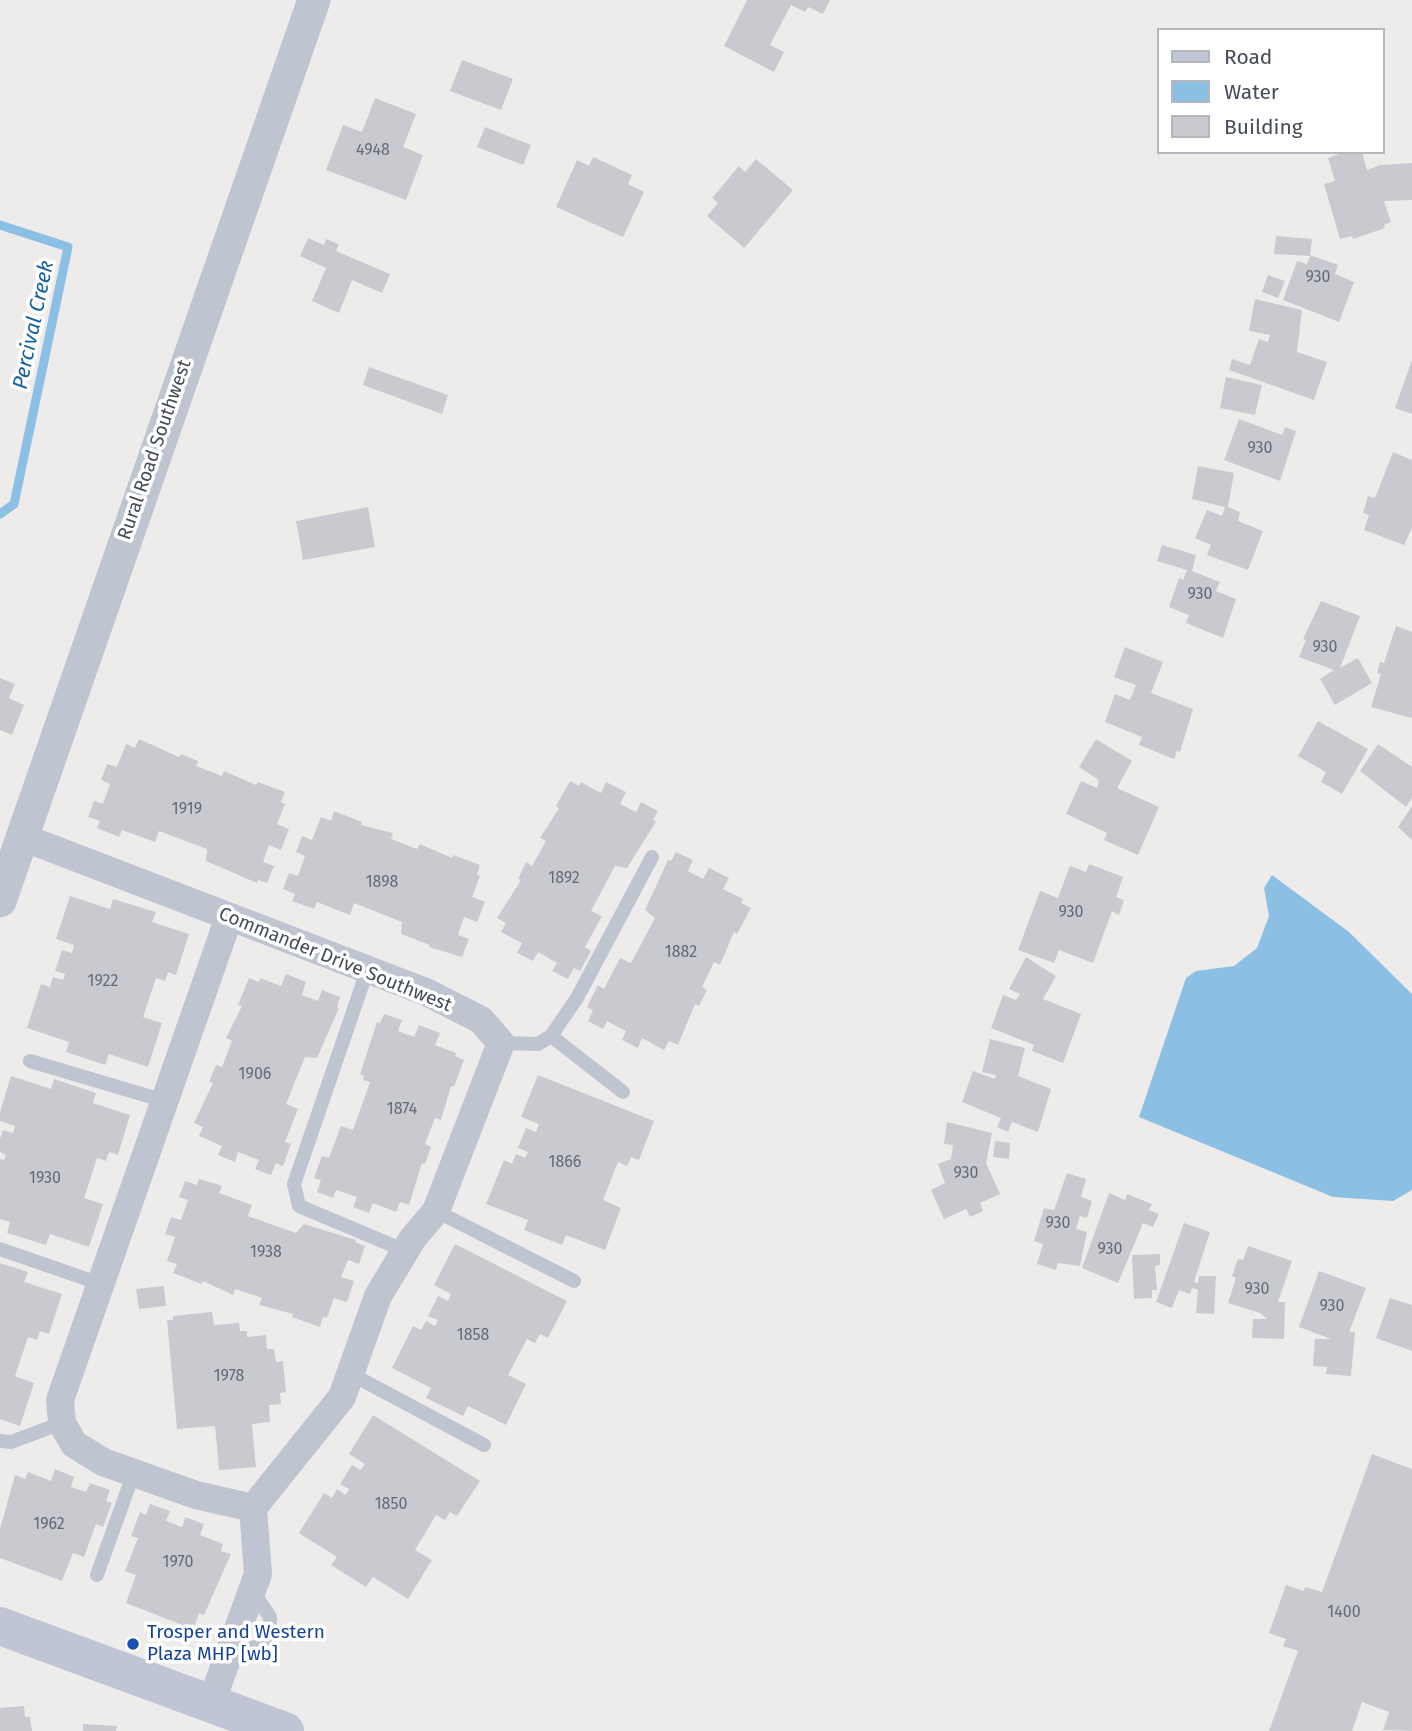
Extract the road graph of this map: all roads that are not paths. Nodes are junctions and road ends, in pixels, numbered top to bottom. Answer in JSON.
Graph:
{"nodes":[{"id":1,"x":314,"y":0,"type":"edge"},
{"id":2,"x":22,"y":837,"type":"junction"},
{"id":3,"x":652,"y":857,"type":"dead end"},
{"id":4,"x":0,"y":901,"type":"edge"},
{"id":5,"x":229,"y":917,"type":"junction"},
{"id":6,"x":367,"y":971,"type":"junction"},
{"id":7,"x":551,"y":1036,"type":"junction"},
{"id":8,"x":501,"y":1043,"type":"junction"},
{"id":9,"x":30,"y":1060,"type":"dead end"},
{"id":10,"x":623,"y":1092,"type":"dead end"},
{"id":11,"x":165,"y":1101,"type":"junction"},
{"id":12,"x":436,"y":1211,"type":"junction"},
{"id":13,"x":0,"y":1249,"type":"edge"},
{"id":14,"x":406,"y":1251,"type":"junction"},
{"id":15,"x":574,"y":1281,"type":"dead end"},
{"id":16,"x":101,"y":1284,"type":"junction"},
{"id":17,"x":351,"y":1374,"type":"junction"},
{"id":18,"x":62,"y":1423,"type":"junction"},
{"id":19,"x":0,"y":1441,"type":"edge"},
{"id":20,"x":484,"y":1445,"type":"dead end"},
{"id":21,"x":134,"y":1472,"type":"junction"},
{"id":22,"x":253,"y":1508,"type":"junction"},
{"id":23,"x":97,"y":1575,"type":"dead end"},
{"id":24,"x":0,"y":1626,"type":"edge"},
{"id":25,"x":232,"y":1717,"type":"edge"},
{"id":26,"x":285,"y":1731,"type":"edge"}],
"edges":[{"from":1,"to":2,"type":"street","name":"Rural Road Southwest"},
{"from":2,"to":4,"type":"street","name":"Rural Road Southwest"},
{"from":2,"to":5,"type":"street","name":"Commander Drive Southwest"},
{"from":3,"to":7,"type":"lane"},
{"from":5,"to":6,"type":"street","name":"Commander Drive Southwest"},
{"from":5,"to":11,"type":"street"},
{"from":6,"to":8,"type":"street","name":"Commander Drive Southwest"},
{"from":6,"to":14,"type":"lane"},
{"from":7,"to":8,"type":"lane"},
{"from":7,"to":10,"type":"lane"},
{"from":8,"to":12,"type":"street"},
{"from":9,"to":11,"type":"lane"},
{"from":11,"to":16,"type":"street"},
{"from":12,"to":14,"type":"street"},
{"from":12,"to":15,"type":"lane"},
{"from":13,"to":16,"type":"lane"},
{"from":14,"to":17,"type":"street"},
{"from":16,"to":18,"type":"street"},
{"from":17,"to":20,"type":"lane"},
{"from":17,"to":22,"type":"street"},
{"from":18,"to":19,"type":"lane"},
{"from":18,"to":21,"type":"street"},
{"from":21,"to":22,"type":"street"},
{"from":21,"to":23,"type":"lane"},
{"from":22,"to":25,"type":"street"},
{"from":24,"to":25,"type":"main road"},
{"from":25,"to":26,"type":"main road"}]}
